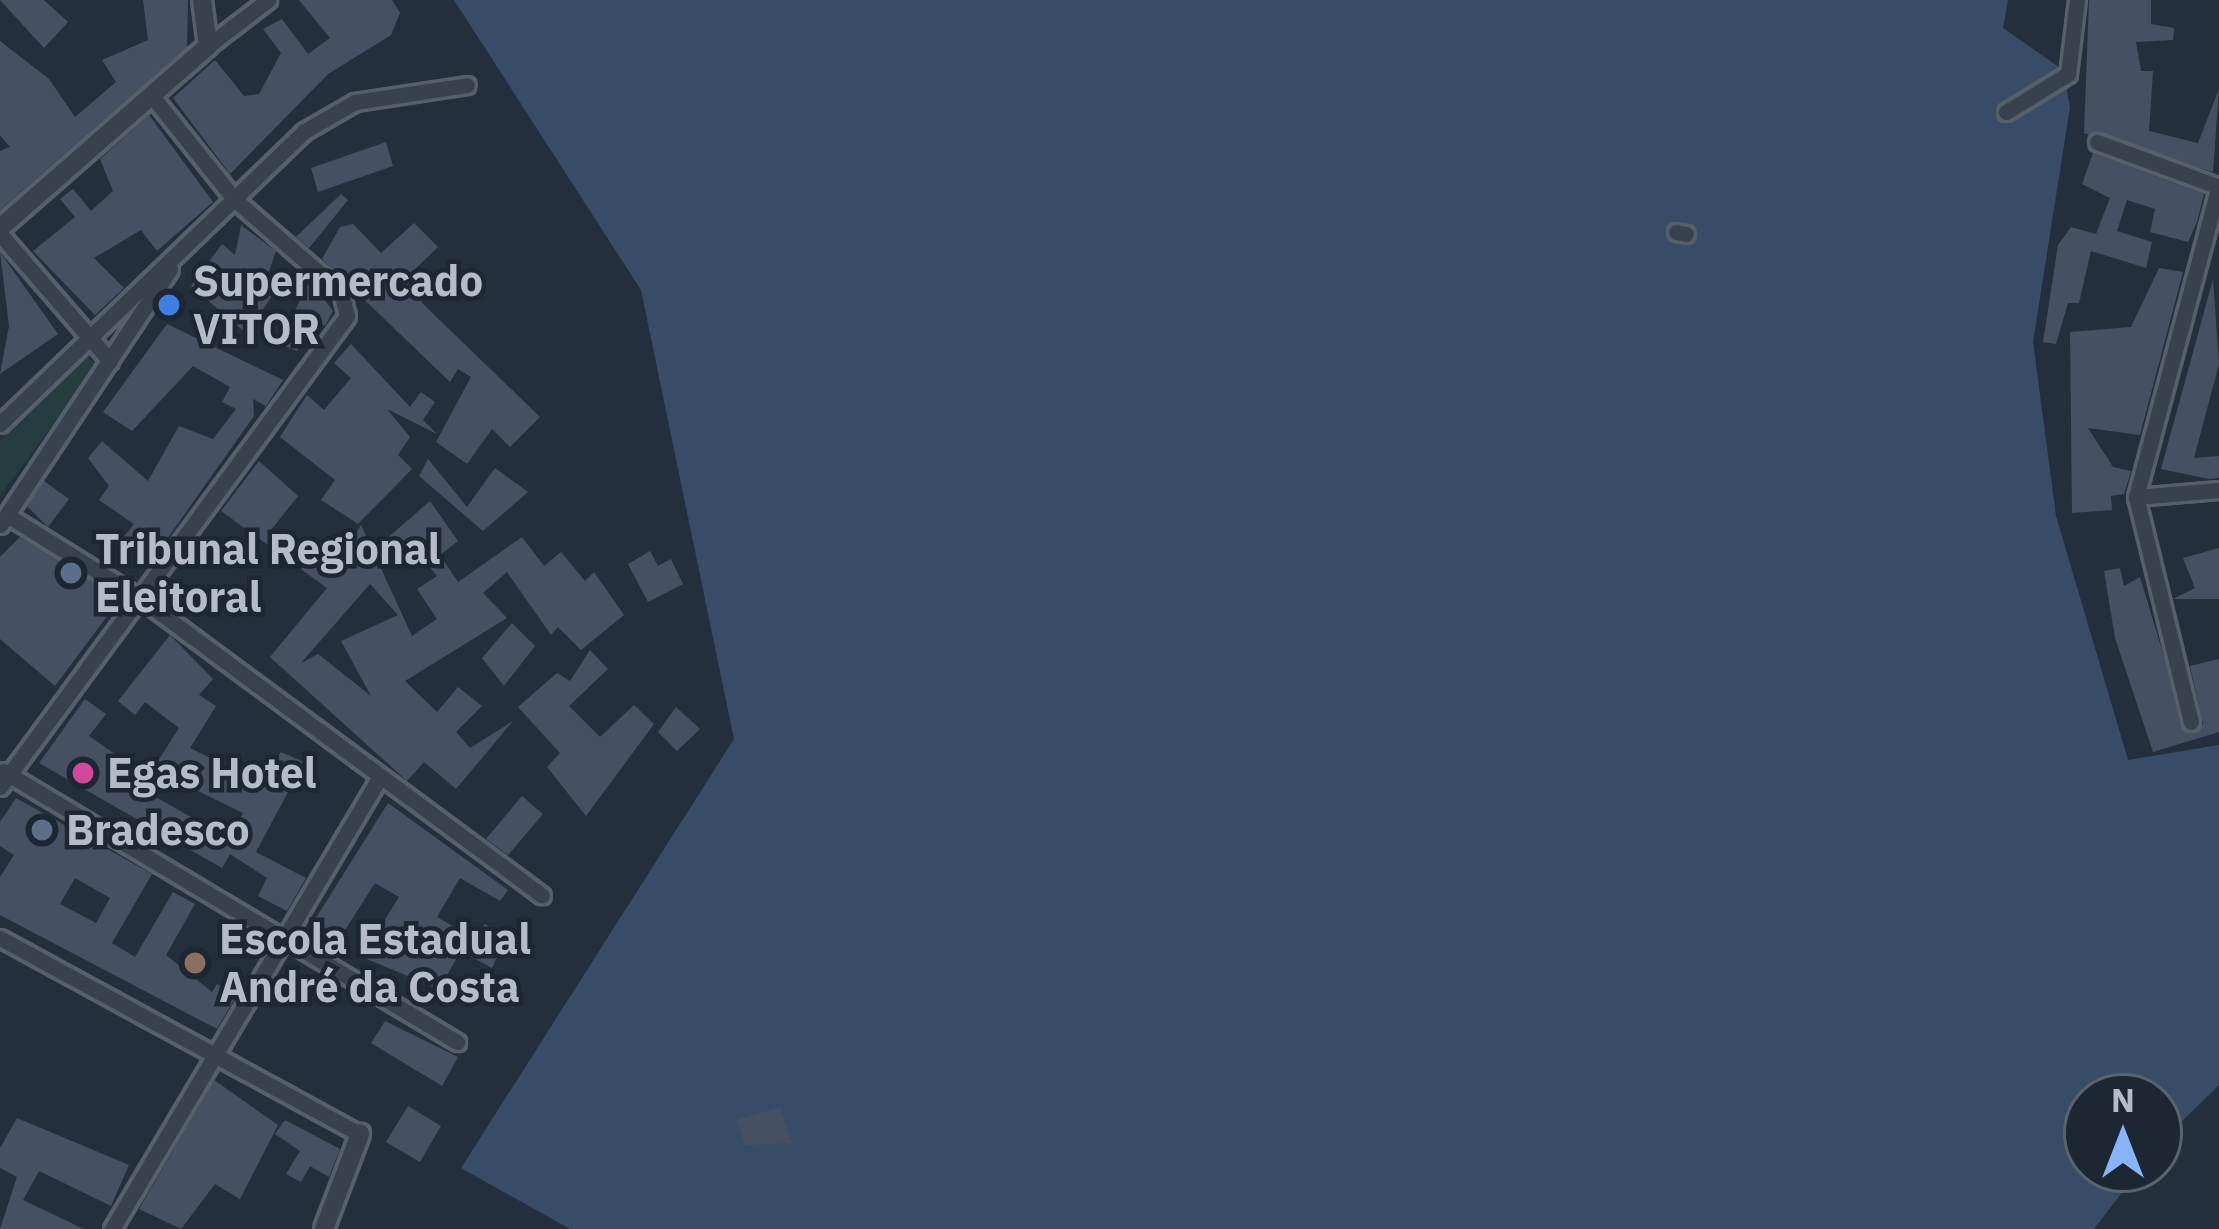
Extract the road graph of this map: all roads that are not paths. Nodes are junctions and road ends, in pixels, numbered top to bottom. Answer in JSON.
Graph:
{"nodes":[{"id":1,"x":202,"y":0,"type":"edge"},
{"id":2,"x":268,"y":0,"type":"edge"},
{"id":3,"x":2078,"y":0,"type":"edge"},
{"id":4,"x":208,"y":46,"type":"junction"},
{"id":5,"x":467,"y":85,"type":"dead end"},
{"id":6,"x":152,"y":96,"type":"junction"},
{"id":7,"x":2009,"y":111,"type":"dead end"},
{"id":8,"x":2097,"y":142,"type":"dead end"},
{"id":9,"x":2219,"y":187,"type":"edge"},
{"id":10,"x":235,"y":200,"type":"junction"},
{"id":11,"x":0,"y":231,"type":"edge"},
{"id":12,"x":182,"y":251,"type":"junction"},
{"id":13,"x":83,"y":334,"type":"junction"},
{"id":14,"x":110,"y":361,"type":"junction"},
{"id":15,"x":0,"y":424,"type":"edge"},
{"id":16,"x":2219,"y":490,"type":"edge"},
{"id":17,"x":2136,"y":497,"type":"junction"},
{"id":18,"x":4,"y":520,"type":"edge"},
{"id":19,"x":140,"y":598,"type":"junction"},
{"id":20,"x":2191,"y":722,"type":"dead end"},
{"id":21,"x":3,"y":777,"type":"edge"},
{"id":22,"x":377,"y":782,"type":"junction"},
{"id":23,"x":542,"y":895,"type":"dead end"},
{"id":24,"x":288,"y":935,"type":"junction"},
{"id":25,"x":0,"y":938,"type":"edge"},
{"id":26,"x":457,"y":1042,"type":"dead end"},
{"id":27,"x":215,"y":1060,"type":"junction"},
{"id":28,"x":360,"y":1135,"type":"joint"},
{"id":29,"x":112,"y":1229,"type":"edge"},
{"id":30,"x":324,"y":1229,"type":"edge"}],
"edges":[{"from":1,"to":4,"type":"street"},
{"from":2,"to":4,"type":"street"},
{"from":3,"to":7,"type":"street"},
{"from":4,"to":6,"type":"street"},
{"from":5,"to":10,"type":"street"},
{"from":6,"to":10,"type":"street"},
{"from":6,"to":11,"type":"street"},
{"from":8,"to":9,"type":"street"},
{"from":9,"to":17,"type":"street"},
{"from":10,"to":12,"type":"street"},
{"from":10,"to":19,"type":"street"},
{"from":11,"to":13,"type":"street"},
{"from":12,"to":13,"type":"street"},
{"from":12,"to":14,"type":"street"},
{"from":13,"to":14,"type":"street"},
{"from":13,"to":15,"type":"street"},
{"from":14,"to":18,"type":"street"},
{"from":16,"to":17,"type":"street"},
{"from":17,"to":20,"type":"street"},
{"from":18,"to":19,"type":"street"},
{"from":19,"to":21,"type":"street"},
{"from":19,"to":22,"type":"street"},
{"from":21,"to":24,"type":"street"},
{"from":22,"to":23,"type":"street"},
{"from":22,"to":24,"type":"street"},
{"from":24,"to":26,"type":"street"},
{"from":24,"to":27,"type":"street"},
{"from":25,"to":27,"type":"street"},
{"from":27,"to":28,"type":"street"},
{"from":27,"to":29,"type":"street"},
{"from":28,"to":30,"type":"street"}]}
